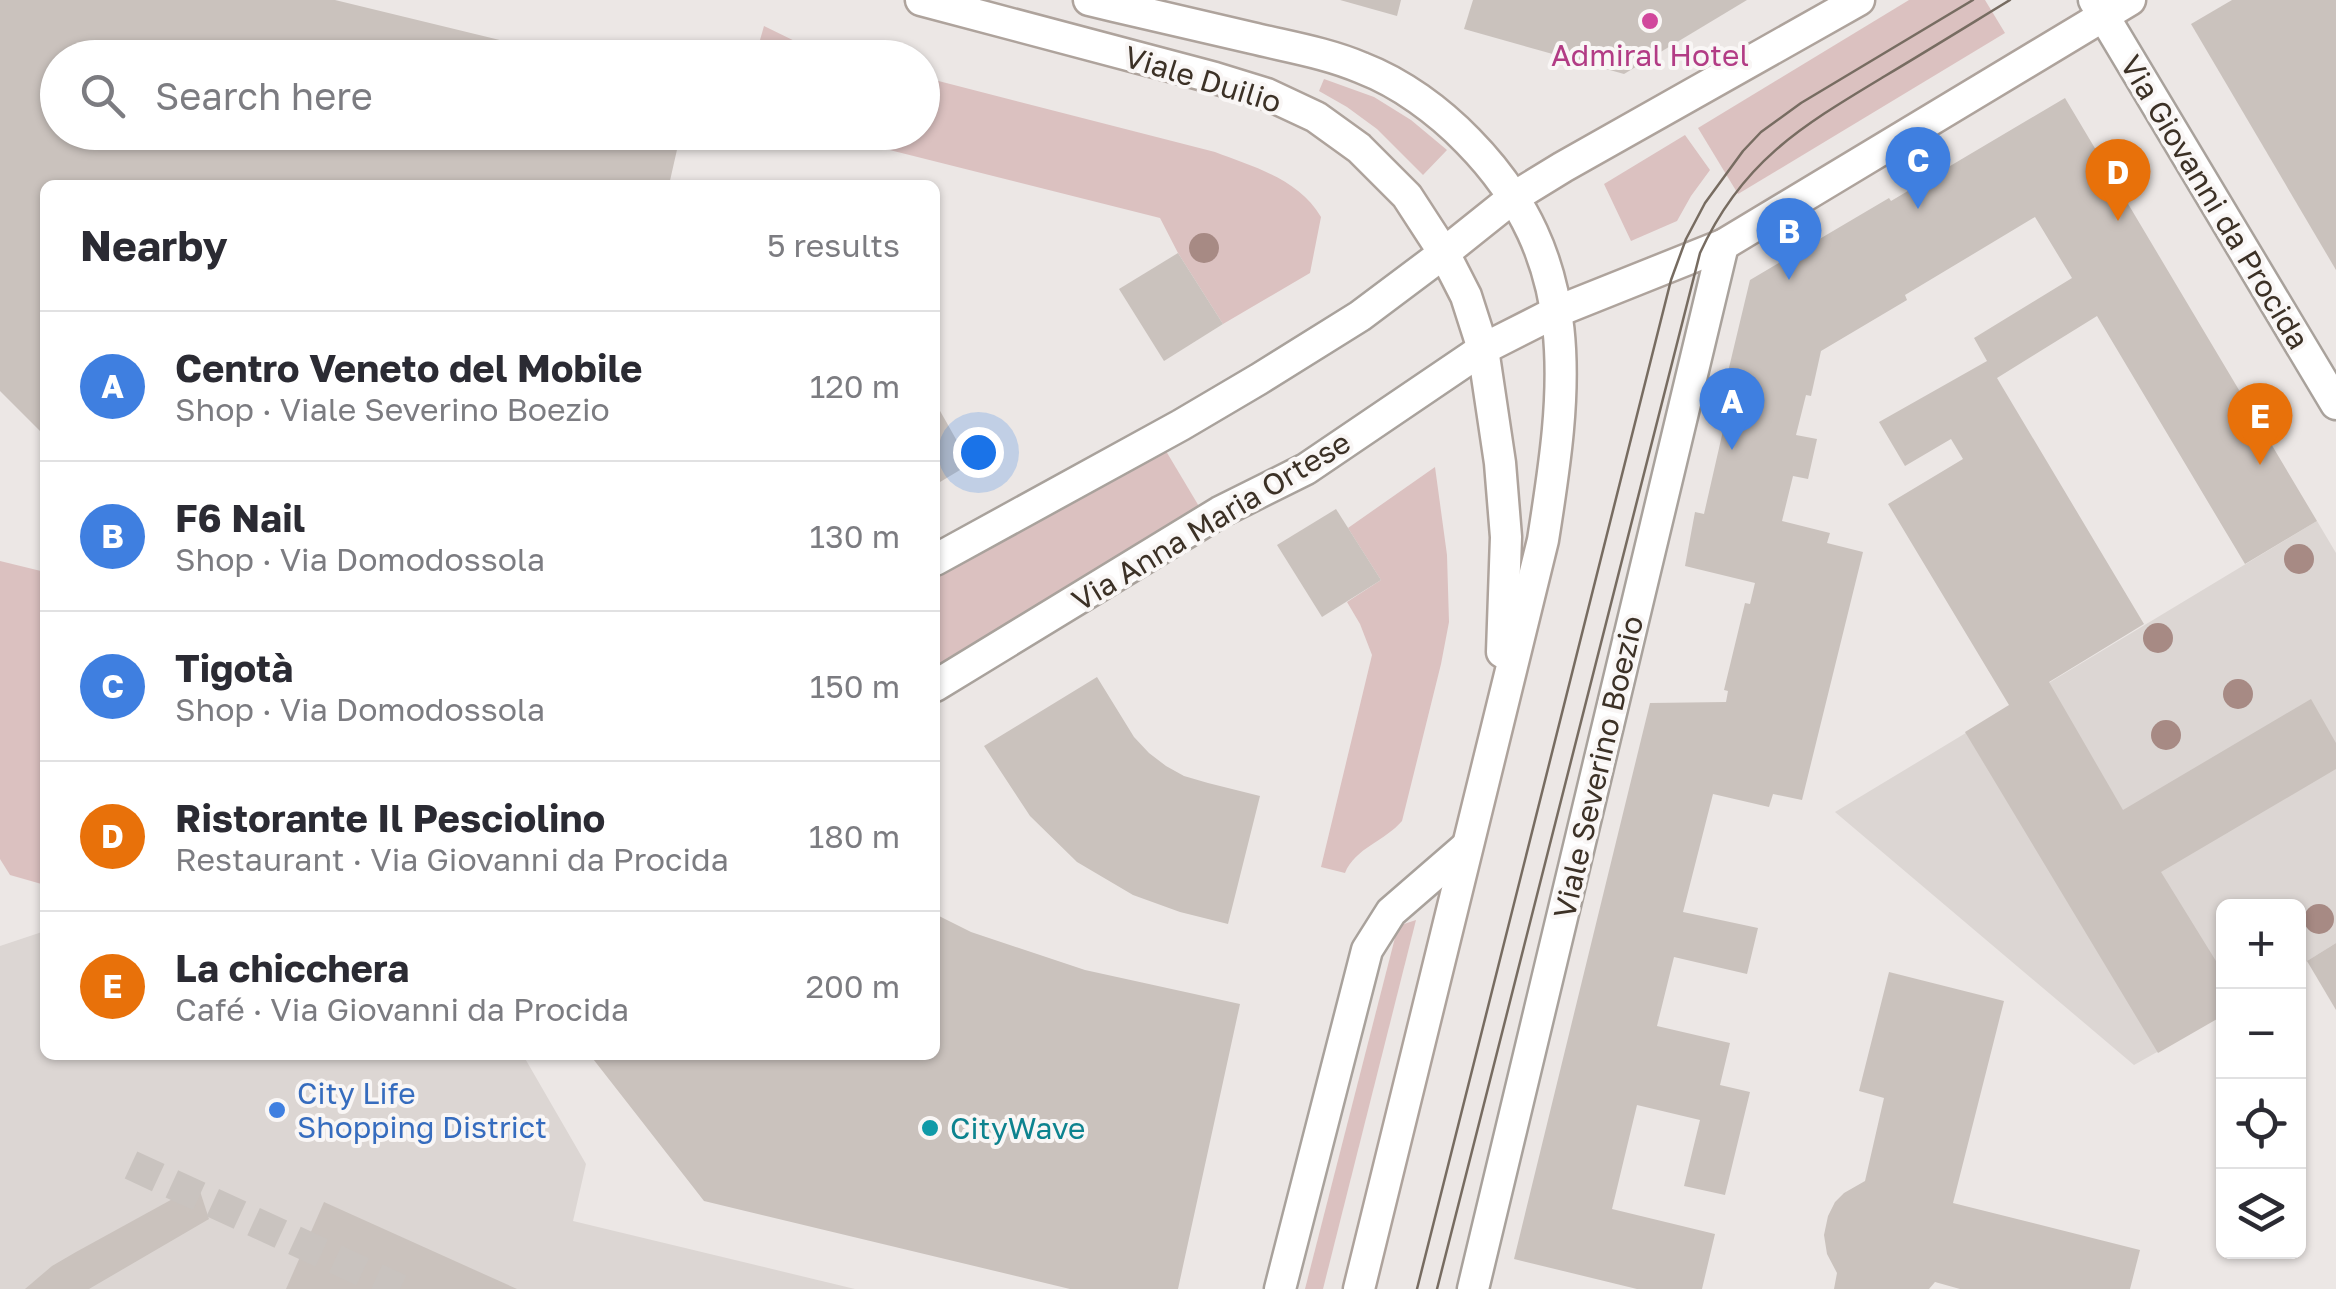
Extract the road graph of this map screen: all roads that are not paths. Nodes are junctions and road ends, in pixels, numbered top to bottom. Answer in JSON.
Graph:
{"nodes":[{"id":1,"x":922,"y":0,"type":"edge"},
{"id":2,"x":1089,"y":0,"type":"edge"},
{"id":3,"x":1859,"y":0,"type":"edge"},
{"id":4,"x":2109,"y":5,"type":"edge"},
{"id":5,"x":1514,"y":198,"type":"junction"},
{"id":6,"x":1723,"y":244,"type":"junction"},
{"id":7,"x":1444,"y":254,"type":"junction"},
{"id":8,"x":1558,"y":311,"type":"junction"},
{"id":9,"x":1482,"y":349,"type":"junction"},
{"id":10,"x":2336,"y":404,"type":"edge"},
{"id":11,"x":940,"y":557,"type":"edge"},
{"id":12,"x":940,"y":683,"type":"edge"},
{"id":13,"x":1500,"y":710,"type":"junction"},
{"id":14,"x":1466,"y":847,"type":"junction"},
{"id":15,"x":1280,"y":1289,"type":"edge"},
{"id":16,"x":1359,"y":1289,"type":"edge"},
{"id":17,"x":1472,"y":1289,"type":"edge"}],
"edges":[{"from":1,"to":7,"type":"street","name":"Viale Duilio"},
{"from":2,"to":5,"type":"street","name":"Viale Duilio"},
{"from":3,"to":5,"type":"street"},
{"from":4,"to":6,"type":"street","name":"Via Anna Maria Ortese"},
{"from":4,"to":10,"type":"street","name":"Via Giovanni da Procida"},
{"from":5,"to":7,"type":"street"},
{"from":5,"to":8,"type":"street","name":"Viale Duilio"},
{"from":6,"to":8,"type":"street","name":"Via Anna Maria Ortese"},
{"from":6,"to":17,"type":"street","name":"Viale Severino Boezio"},
{"from":7,"to":9,"type":"street","name":"Viale Duilio"},
{"from":7,"to":11,"type":"street"},
{"from":8,"to":9,"type":"street","name":"Via Anna Maria Ortese"},
{"from":8,"to":13,"type":"street"},
{"from":9,"to":12,"type":"street","name":"Via Anna Maria Ortese"},
{"from":9,"to":13,"type":"street"},
{"from":13,"to":14,"type":"street"},
{"from":14,"to":15,"type":"street"},
{"from":14,"to":16,"type":"street"}]}
